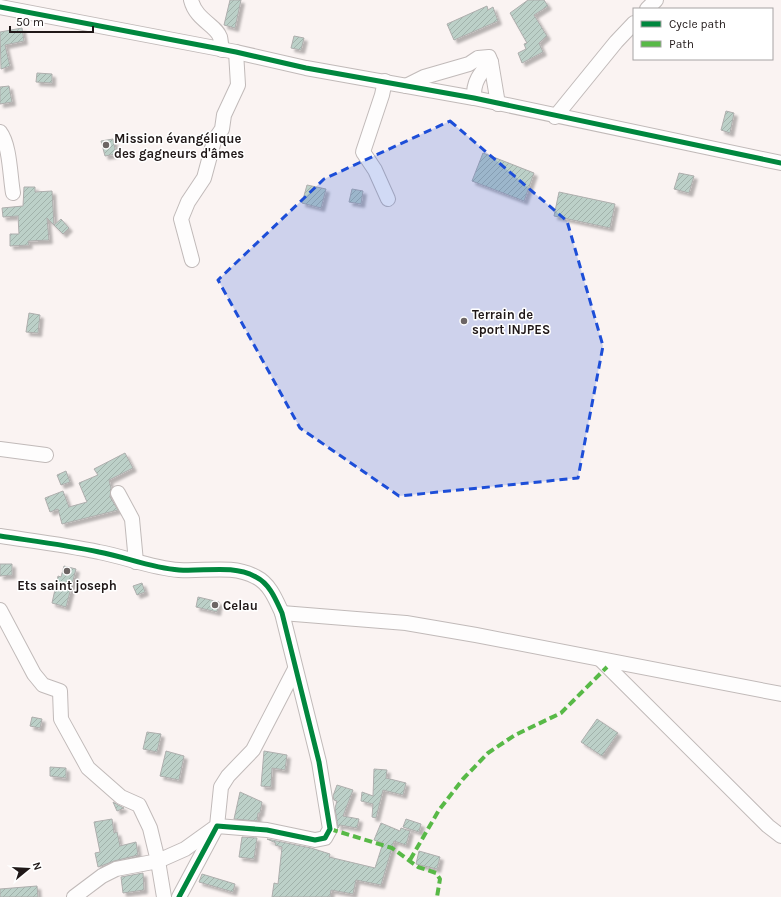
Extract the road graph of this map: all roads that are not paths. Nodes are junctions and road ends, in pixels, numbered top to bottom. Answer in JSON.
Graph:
{"nodes":[{"id":1,"x":191,"y":0,"type":"edge"},
{"id":2,"x":656,"y":0,"type":"edge"},
{"id":3,"x":0,"y":8,"type":"edge"},
{"id":4,"x":648,"y":8,"type":"edge"},
{"id":5,"x":633,"y":24,"type":"edge"},
{"id":6,"x":222,"y":50,"type":"junction"},
{"id":7,"x":236,"y":52,"type":"junction"},
{"id":8,"x":491,"y":62,"type":"junction"},
{"id":9,"x":385,"y":81,"type":"junction"},
{"id":10,"x":406,"y":86,"type":"junction"},
{"id":11,"x":474,"y":98,"type":"junction"},
{"id":12,"x":498,"y":104,"type":"junction"},
{"id":13,"x":555,"y":116,"type":"junction"},
{"id":14,"x":0,"y":132,"type":"edge"},
{"id":15,"x":781,"y":163,"type":"edge"},
{"id":16,"x":13,"y":193,"type":"dead end"},
{"id":17,"x":388,"y":199,"type":"dead end"},
{"id":18,"x":192,"y":260,"type":"dead end"},
{"id":19,"x":0,"y":449,"type":"edge"},
{"id":20,"x":46,"y":455,"type":"dead end"},
{"id":21,"x":118,"y":493,"type":"dead end"},
{"id":22,"x":0,"y":536,"type":"edge"},
{"id":23,"x":136,"y":562,"type":"junction"},
{"id":24,"x":0,"y":610,"type":"edge"},
{"id":25,"x":282,"y":613,"type":"junction"},
{"id":26,"x":601,"y":660,"type":"junction"},
{"id":27,"x":295,"y":669,"type":"junction"},
{"id":28,"x":781,"y":694,"type":"edge"},
{"id":29,"x":217,"y":826,"type":"junction"},
{"id":30,"x":781,"y":836,"type":"edge"},
{"id":31,"x":158,"y":861,"type":"junction"},
{"id":32,"x":74,"y":897,"type":"edge"},
{"id":33,"x":164,"y":897,"type":"edge"},
{"id":34,"x":179,"y":897,"type":"edge"}],
"edges":[{"from":1,"to":6,"type":"street"},
{"from":2,"to":4,"type":"street"},
{"from":3,"to":6,"type":"street"},
{"from":5,"to":13,"type":"street"},
{"from":6,"to":7,"type":"street"},
{"from":7,"to":9,"type":"street"},
{"from":7,"to":18,"type":"street"},
{"from":8,"to":10,"type":"street"},
{"from":8,"to":11,"type":"street"},
{"from":8,"to":12,"type":"street"},
{"from":9,"to":10,"type":"street"},
{"from":9,"to":17,"type":"street"},
{"from":10,"to":11,"type":"street"},
{"from":11,"to":12,"type":"street"},
{"from":12,"to":13,"type":"street"},
{"from":13,"to":15,"type":"street"},
{"from":14,"to":16,"type":"street"},
{"from":19,"to":20,"type":"street"},
{"from":21,"to":23,"type":"street"},
{"from":22,"to":23,"type":"street"},
{"from":23,"to":25,"type":"street"},
{"from":24,"to":31,"type":"street"},
{"from":25,"to":26,"type":"street"},
{"from":25,"to":27,"type":"street"},
{"from":26,"to":28,"type":"street"},
{"from":26,"to":30,"type":"street"},
{"from":27,"to":29,"type":"street"},
{"from":27,"to":29,"type":"street"},
{"from":29,"to":31,"type":"street"},
{"from":29,"to":34,"type":"street"},
{"from":31,"to":32,"type":"street"},
{"from":31,"to":33,"type":"street"}]}
